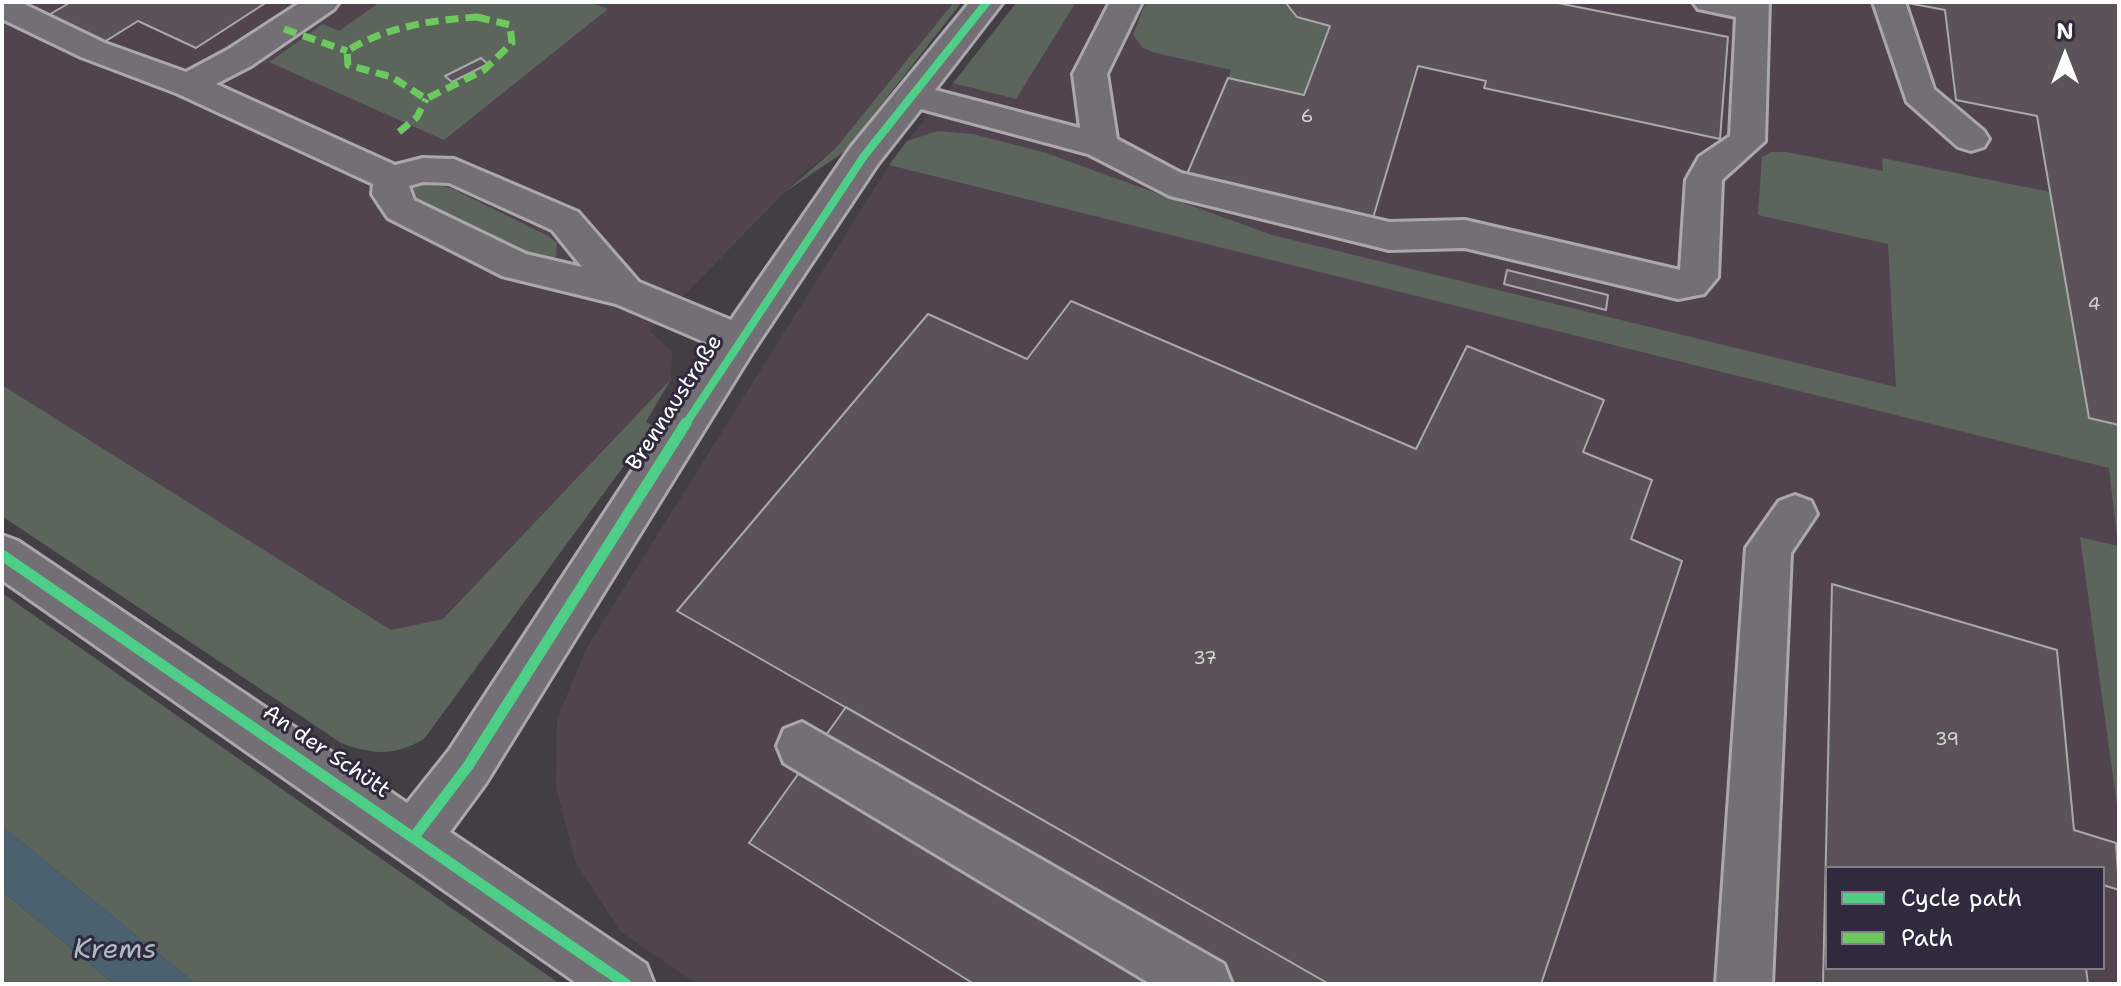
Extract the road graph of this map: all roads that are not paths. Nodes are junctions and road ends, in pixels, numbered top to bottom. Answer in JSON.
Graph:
{"nodes":[{"id":1,"x":323,"y":2,"type":"edge"},
{"id":2,"x":987,"y":2,"type":"edge"},
{"id":3,"x":1126,"y":2,"type":"edge"},
{"id":4,"x":1709,"y":2,"type":"edge"},
{"id":5,"x":1889,"y":2,"type":"edge"},
{"id":6,"x":2,"y":6,"type":"edge"},
{"id":7,"x":1753,"y":6,"type":"edge"},
{"id":8,"x":188,"y":85,"type":"junction"},
{"id":9,"x":912,"y":95,"type":"junction"},
{"id":10,"x":1971,"y":139,"type":"dead end"},
{"id":11,"x":1100,"y":145,"type":"junction"},
{"id":12,"x":392,"y":178,"type":"junction"},
{"id":13,"x":625,"y":292,"type":"junction"},
{"id":14,"x":739,"y":340,"type":"junction"},
{"id":15,"x":1795,"y":514,"type":"dead end"},
{"id":16,"x":2,"y":555,"type":"edge"},
{"id":17,"x":802,"y":746,"type":"dead end"},
{"id":18,"x":414,"y":837,"type":"junction"},
{"id":19,"x":626,"y":984,"type":"edge"},
{"id":20,"x":1204,"y":984,"type":"edge"},
{"id":21,"x":1744,"y":984,"type":"edge"}],
"edges":[{"from":1,"to":8,"type":"street"},
{"from":2,"to":9,"type":"street","name":"Brennaustraße"},
{"from":3,"to":11,"type":"street"},
{"from":4,"to":7,"type":"street"},
{"from":5,"to":10,"type":"street"},
{"from":6,"to":8,"type":"street"},
{"from":7,"to":11,"type":"street"},
{"from":8,"to":12,"type":"street"},
{"from":9,"to":11,"type":"street"},
{"from":9,"to":14,"type":"street","name":"Brennaustraße"},
{"from":12,"to":13,"type":"street"},
{"from":12,"to":13,"type":"street"},
{"from":13,"to":14,"type":"street"},
{"from":14,"to":18,"type":"street","name":"Brennaustraße"},
{"from":15,"to":21,"type":"street"},
{"from":16,"to":18,"type":"street","name":"An der Schütt"},
{"from":17,"to":20,"type":"street"},
{"from":18,"to":19,"type":"street","name":"An der Schütt"}]}
